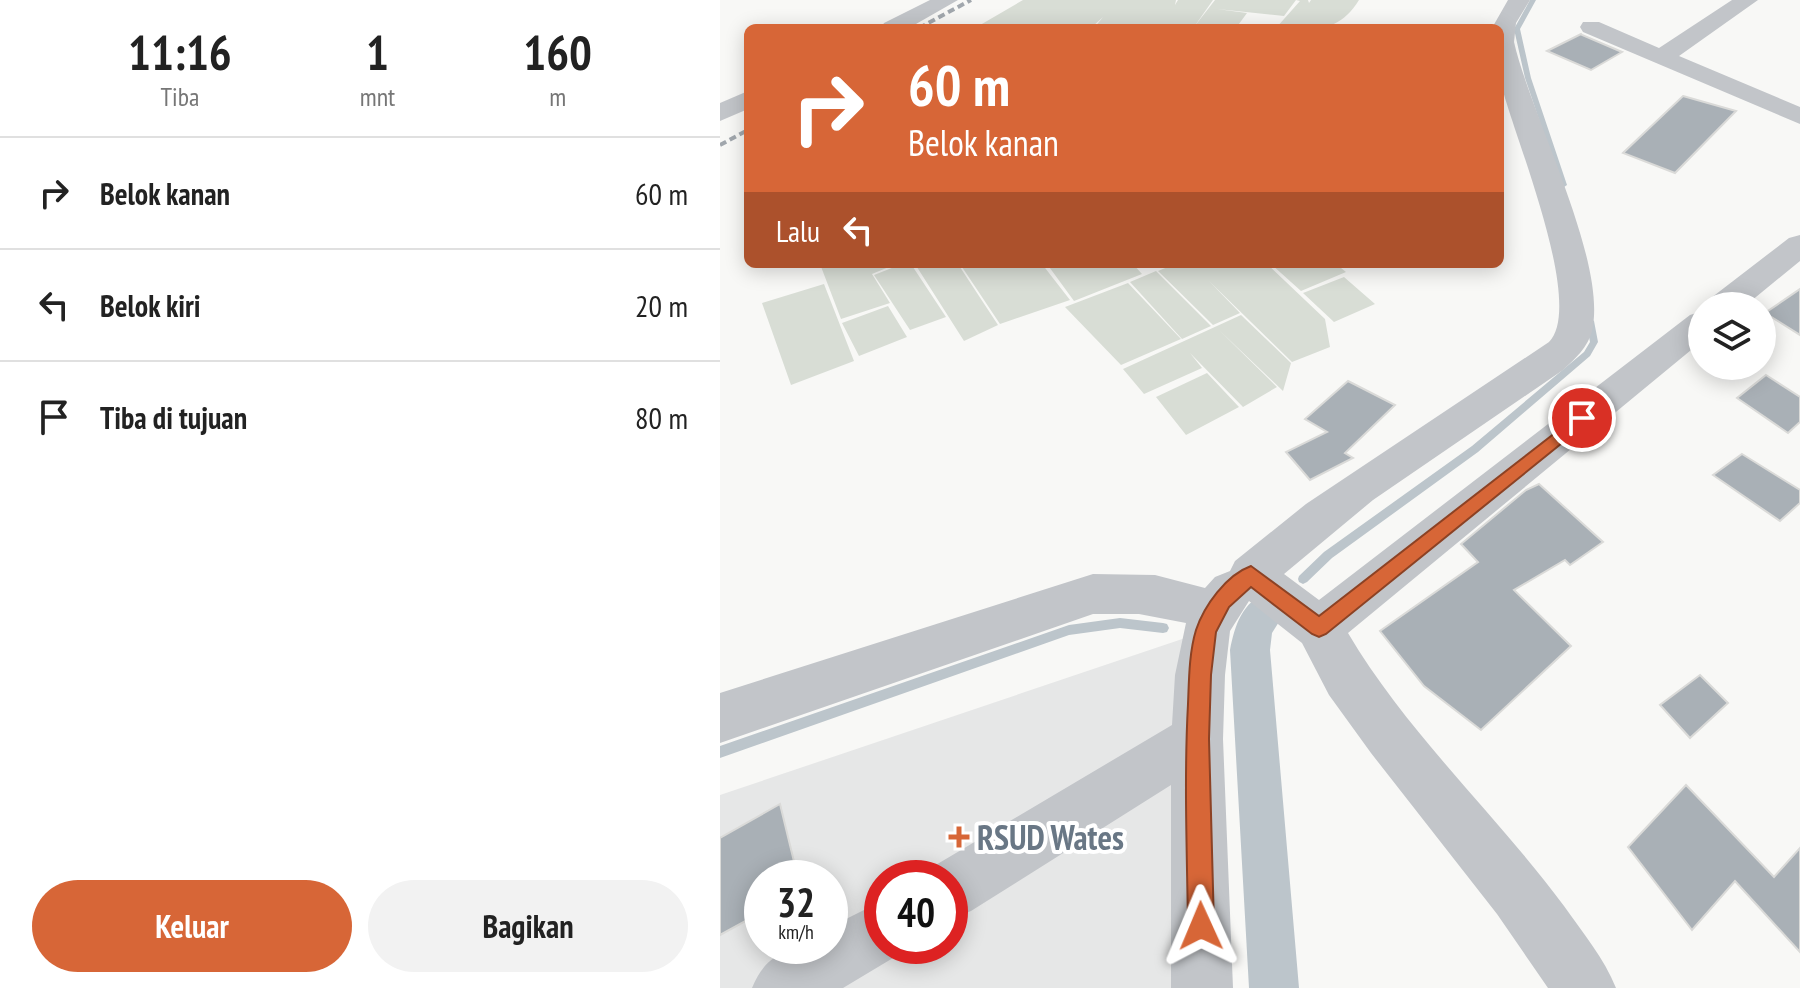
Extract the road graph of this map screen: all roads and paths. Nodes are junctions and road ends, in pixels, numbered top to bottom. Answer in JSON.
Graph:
{"nodes":[{"id":1,"x":947,"y":0,"type":"edge"},
{"id":2,"x":1519,"y":0,"type":"edge"},
{"id":3,"x":1747,"y":0,"type":"edge"},
{"id":4,"x":900,"y":24,"type":"edge"},
{"id":5,"x":1504,"y":25,"type":"edge"},
{"id":6,"x":1591,"y":27,"type":"dead end"},
{"id":7,"x":1504,"y":45,"type":"edge"},
{"id":8,"x":1661,"y":57,"type":"junction"},
{"id":9,"x":744,"y":101,"type":"edge"},
{"id":10,"x":720,"y":113,"type":"edge"},
{"id":11,"x":1800,"y":116,"type":"edge"},
{"id":12,"x":1800,"y":245,"type":"edge"},
{"id":13,"x":1741,"y":292,"type":"edge"},
{"id":14,"x":1688,"y":334,"type":"edge"},
{"id":15,"x":1251,"y":575,"type":"junction"},
{"id":16,"x":1214,"y":613,"type":"junction"},
{"id":17,"x":1319,"y":628,"type":"junction"},
{"id":18,"x":720,"y":718,"type":"edge"},
{"id":19,"x":1197,"y":739,"type":"junction"},
{"id":20,"x":968,"y":879,"type":"edge"},
{"id":21,"x":864,"y":941,"type":"edge"},
{"id":22,"x":783,"y":988,"type":"edge"},
{"id":23,"x":1202,"y":988,"type":"edge"},
{"id":24,"x":1585,"y":988,"type":"edge"}],
"edges":[{"from":1,"to":4,"type":"street"},
{"from":2,"to":5,"type":"street"},
{"from":3,"to":8,"type":"street"},
{"from":6,"to":8,"type":"street"},
{"from":7,"to":15,"type":"street"},
{"from":8,"to":11,"type":"street"},
{"from":9,"to":10,"type":"street"},
{"from":12,"to":13,"type":"street"},
{"from":14,"to":17,"type":"street"},
{"from":15,"to":16,"type":"street"},
{"from":15,"to":17,"type":"street"},
{"from":16,"to":18,"type":"street"},
{"from":16,"to":19,"type":"street"},
{"from":17,"to":24,"type":"street"},
{"from":19,"to":20,"type":"street"},
{"from":19,"to":23,"type":"street"},
{"from":21,"to":22,"type":"street"}]}
